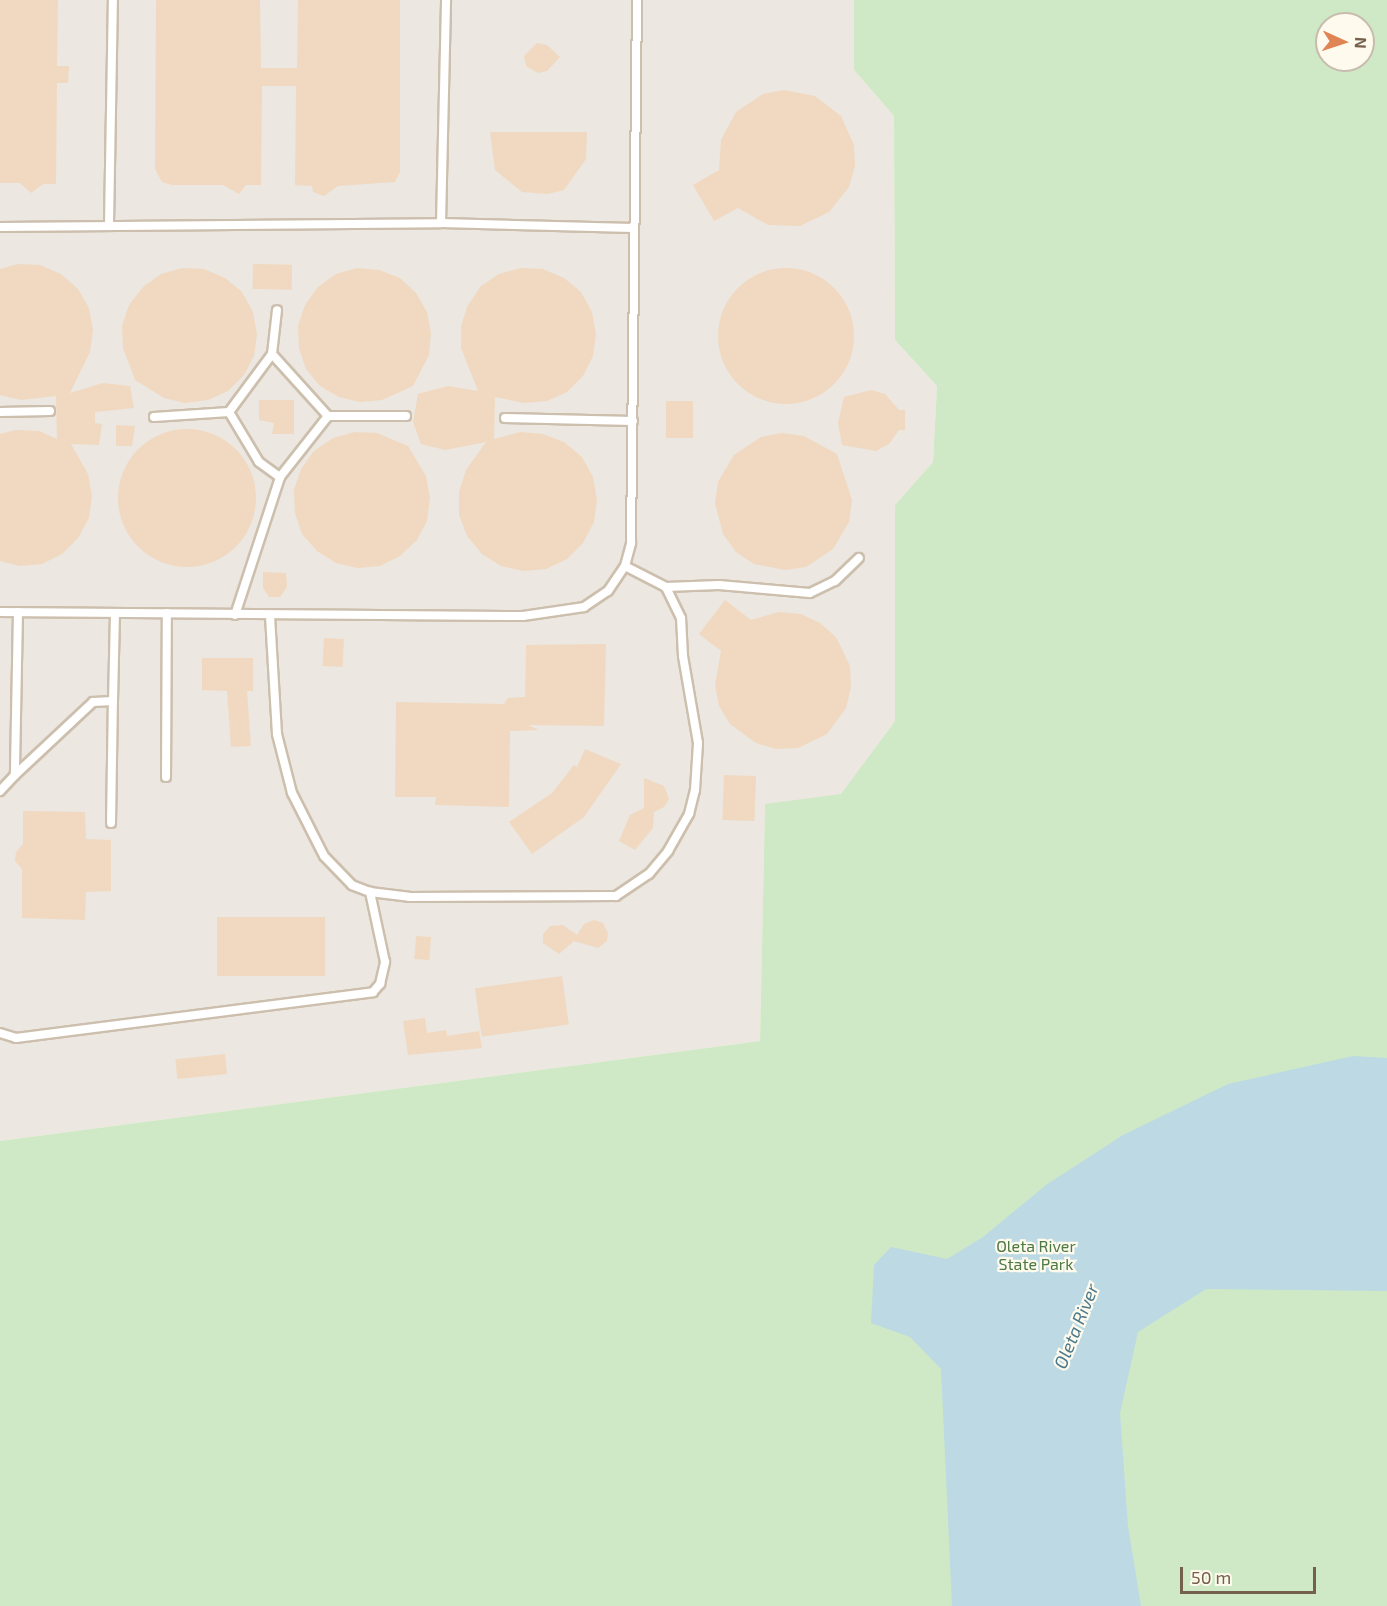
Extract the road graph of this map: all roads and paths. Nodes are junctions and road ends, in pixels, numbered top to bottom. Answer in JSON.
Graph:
{"nodes":[{"id":1,"x":113,"y":0,"type":"edge"},
{"id":2,"x":446,"y":0,"type":"edge"},
{"id":3,"x":637,"y":0,"type":"edge"},
{"id":4,"x":441,"y":223,"type":"junction"},
{"id":5,"x":108,"y":224,"type":"junction"},
{"id":6,"x":0,"y":227,"type":"edge"},
{"id":7,"x":633,"y":228,"type":"junction"},
{"id":8,"x":276,"y":310,"type":"dead end"},
{"id":9,"x":272,"y":354,"type":"junction"},
{"id":10,"x":50,"y":411,"type":"dead end"},
{"id":11,"x":0,"y":412,"type":"edge"},
{"id":12,"x":229,"y":412,"type":"junction"},
{"id":13,"x":328,"y":416,"type":"junction"},
{"id":14,"x":406,"y":416,"type":"dead end"},
{"id":15,"x":154,"y":417,"type":"dead end"},
{"id":16,"x":505,"y":418,"type":"dead end"},
{"id":17,"x":633,"y":421,"type":"junction"},
{"id":18,"x":280,"y":477,"type":"junction"},
{"id":19,"x":859,"y":558,"type":"dead end"},
{"id":20,"x":625,"y":566,"type":"junction"},
{"id":21,"x":666,"y":587,"type":"junction"},
{"id":22,"x":0,"y":612,"type":"edge"},
{"id":23,"x":18,"y":612,"type":"junction"},
{"id":24,"x":115,"y":613,"type":"junction"},
{"id":25,"x":167,"y":613,"type":"junction"},
{"id":26,"x":235,"y":615,"type":"junction"},
{"id":27,"x":270,"y":615,"type":"junction"},
{"id":28,"x":113,"y":701,"type":"junction"},
{"id":29,"x":15,"y":775,"type":"junction"},
{"id":30,"x":166,"y":777,"type":"dead end"},
{"id":31,"x":0,"y":791,"type":"edge"},
{"id":32,"x":111,"y":823,"type":"dead end"},
{"id":33,"x":370,"y":892,"type":"junction"},
{"id":34,"x":0,"y":1033,"type":"edge"}],
"edges":[{"from":1,"to":5,"type":"lane"},
{"from":2,"to":4,"type":"lane"},
{"from":3,"to":7,"type":"lane"},
{"from":4,"to":5,"type":"lane"},
{"from":4,"to":7,"type":"lane"},
{"from":5,"to":6,"type":"lane"},
{"from":7,"to":17,"type":"lane"},
{"from":8,"to":9,"type":"lane"},
{"from":9,"to":12,"type":"lane"},
{"from":9,"to":13,"type":"lane"},
{"from":10,"to":11,"type":"lane"},
{"from":12,"to":15,"type":"lane"},
{"from":12,"to":18,"type":"lane"},
{"from":13,"to":14,"type":"lane"},
{"from":13,"to":18,"type":"lane"},
{"from":16,"to":17,"type":"lane"},
{"from":17,"to":20,"type":"lane"},
{"from":18,"to":26,"type":"lane"},
{"from":19,"to":21,"type":"lane"},
{"from":20,"to":21,"type":"lane"},
{"from":20,"to":27,"type":"lane"},
{"from":21,"to":33,"type":"lane"},
{"from":22,"to":23,"type":"lane"},
{"from":23,"to":24,"type":"lane"},
{"from":23,"to":29,"type":"lane"},
{"from":24,"to":25,"type":"lane"},
{"from":24,"to":28,"type":"lane"},
{"from":25,"to":26,"type":"lane"},
{"from":25,"to":30,"type":"lane"},
{"from":26,"to":27,"type":"lane"},
{"from":27,"to":33,"type":"lane"},
{"from":28,"to":29,"type":"lane"},
{"from":28,"to":32,"type":"lane"},
{"from":29,"to":31,"type":"lane"},
{"from":33,"to":34,"type":"lane"}]}
